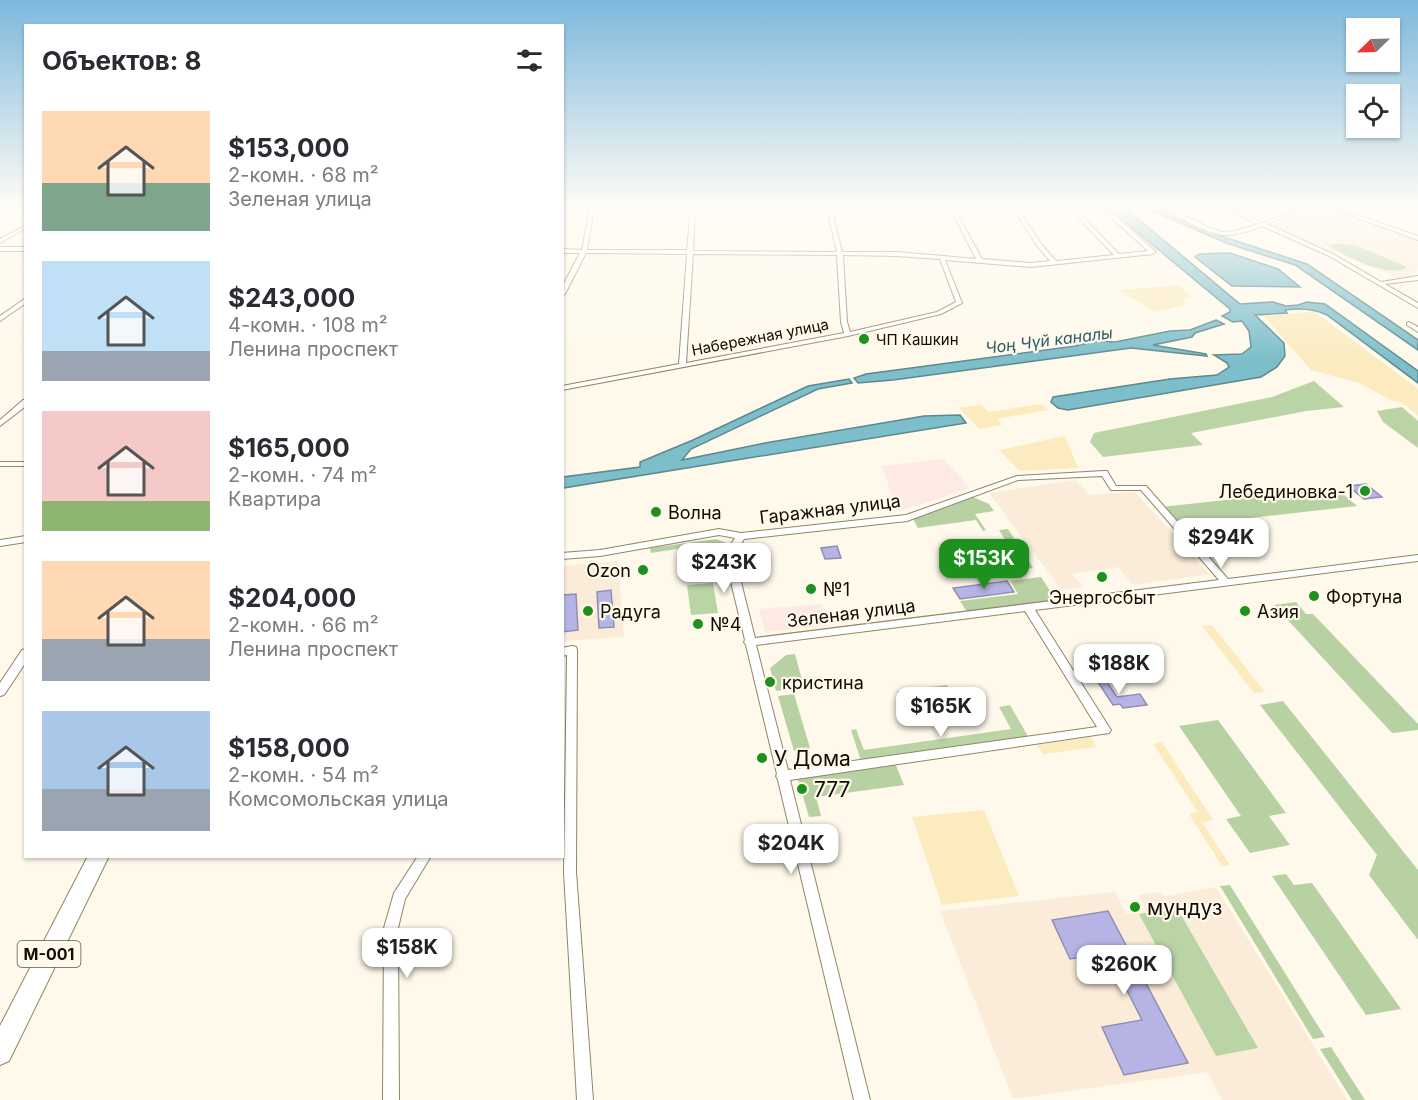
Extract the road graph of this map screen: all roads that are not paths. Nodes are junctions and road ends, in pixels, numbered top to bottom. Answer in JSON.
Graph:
{"nodes":[{"id":1,"x":580,"y":259,"type":"edge"},
{"id":2,"x":689,"y":259,"type":"edge"},
{"id":3,"x":840,"y":259,"type":"edge"},
{"id":4,"x":943,"y":259,"type":"edge"},
{"id":5,"x":959,"y":259,"type":"edge"},
{"id":6,"x":1052,"y":259,"type":"edge"},
{"id":7,"x":1088,"y":259,"type":"edge"},
{"id":8,"x":1339,"y":259,"type":"edge"},
{"id":9,"x":980,"y":261,"type":"joint"},
{"id":10,"x":1055,"y":263,"type":"junction"},
{"id":11,"x":1418,"y":278,"type":"edge"},
{"id":12,"x":1381,"y":283,"type":"junction"},
{"id":13,"x":564,"y":290,"type":"edge"},
{"id":14,"x":24,"y":301,"type":"edge"},
{"id":15,"x":1418,"y":306,"type":"edge"},
{"id":16,"x":0,"y":319,"type":"edge"},
{"id":17,"x":1409,"y":324,"type":"dead end"},
{"id":18,"x":1418,"y":330,"type":"edge"},
{"id":19,"x":848,"y":334,"type":"junction"},
{"id":20,"x":682,"y":366,"type":"junction"},
{"id":21,"x":564,"y":388,"type":"edge"},
{"id":22,"x":24,"y":404,"type":"edge"},
{"id":23,"x":0,"y":424,"type":"edge"},
{"id":24,"x":0,"y":464,"type":"edge"},
{"id":25,"x":24,"y":464,"type":"edge"},
{"id":26,"x":741,"y":536,"type":"junction"},
{"id":27,"x":24,"y":539,"type":"edge"},
{"id":28,"x":0,"y":543,"type":"edge"},
{"id":29,"x":564,"y":556,"type":"edge"},
{"id":30,"x":1418,"y":558,"type":"edge"},
{"id":31,"x":1226,"y":582,"type":"junction"},
{"id":32,"x":1028,"y":607,"type":"junction"},
{"id":33,"x":749,"y":642,"type":"junction"},
{"id":34,"x":564,"y":652,"type":"edge"},
{"id":35,"x":24,"y":656,"type":"edge"},
{"id":36,"x":12,"y":675,"type":"junction"},
{"id":37,"x":0,"y":678,"type":"edge"},
{"id":38,"x":0,"y":692,"type":"edge"},
{"id":39,"x":782,"y":776,"type":"junction"},
{"id":40,"x":98,"y":858,"type":"edge"},
{"id":41,"x":424,"y":858,"type":"edge"},
{"id":42,"x":0,"y":1052,"type":"edge"},
{"id":43,"x":391,"y":1100,"type":"edge"},
{"id":44,"x":585,"y":1100,"type":"edge"},
{"id":45,"x":862,"y":1100,"type":"edge"}],
"edges":[{"from":1,"to":13,"type":"street"},
{"from":2,"to":20,"type":"street"},
{"from":3,"to":19,"type":"street"},
{"from":4,"to":19,"type":"street","name":"Набережная улица"},
{"from":5,"to":9,"type":"street"},
{"from":6,"to":10,"type":"street"},
{"from":7,"to":10,"type":"street"},
{"from":8,"to":12,"type":"street"},
{"from":9,"to":10,"type":"street"},
{"from":11,"to":12,"type":"street"},
{"from":12,"to":15,"type":"street"},
{"from":14,"to":16,"type":"street"},
{"from":17,"to":18,"type":"street"},
{"from":19,"to":20,"type":"street","name":"Набережная улица"},
{"from":20,"to":21,"type":"street","name":"Набережная улица"},
{"from":22,"to":23,"type":"street"},
{"from":24,"to":25,"type":"street"},
{"from":26,"to":29,"type":"street"},
{"from":26,"to":31,"type":"street","name":"Гаражная улица"},
{"from":26,"to":33,"type":"street"},
{"from":27,"to":28,"type":"street"},
{"from":30,"to":31,"type":"street","name":"Зеленая улица"},
{"from":31,"to":32,"type":"street","name":"Зеленая улица"},
{"from":32,"to":33,"type":"street","name":"Зеленая улица"},
{"from":32,"to":39,"type":"street"},
{"from":33,"to":39,"type":"street"},
{"from":34,"to":44,"type":"street"},
{"from":35,"to":36,"type":"street"},
{"from":36,"to":37,"type":"street"},
{"from":36,"to":38,"type":"street"},
{"from":39,"to":45,"type":"street"},
{"from":40,"to":42,"type":"main road","number":"М-001"},
{"from":41,"to":43,"type":"street"}]}
